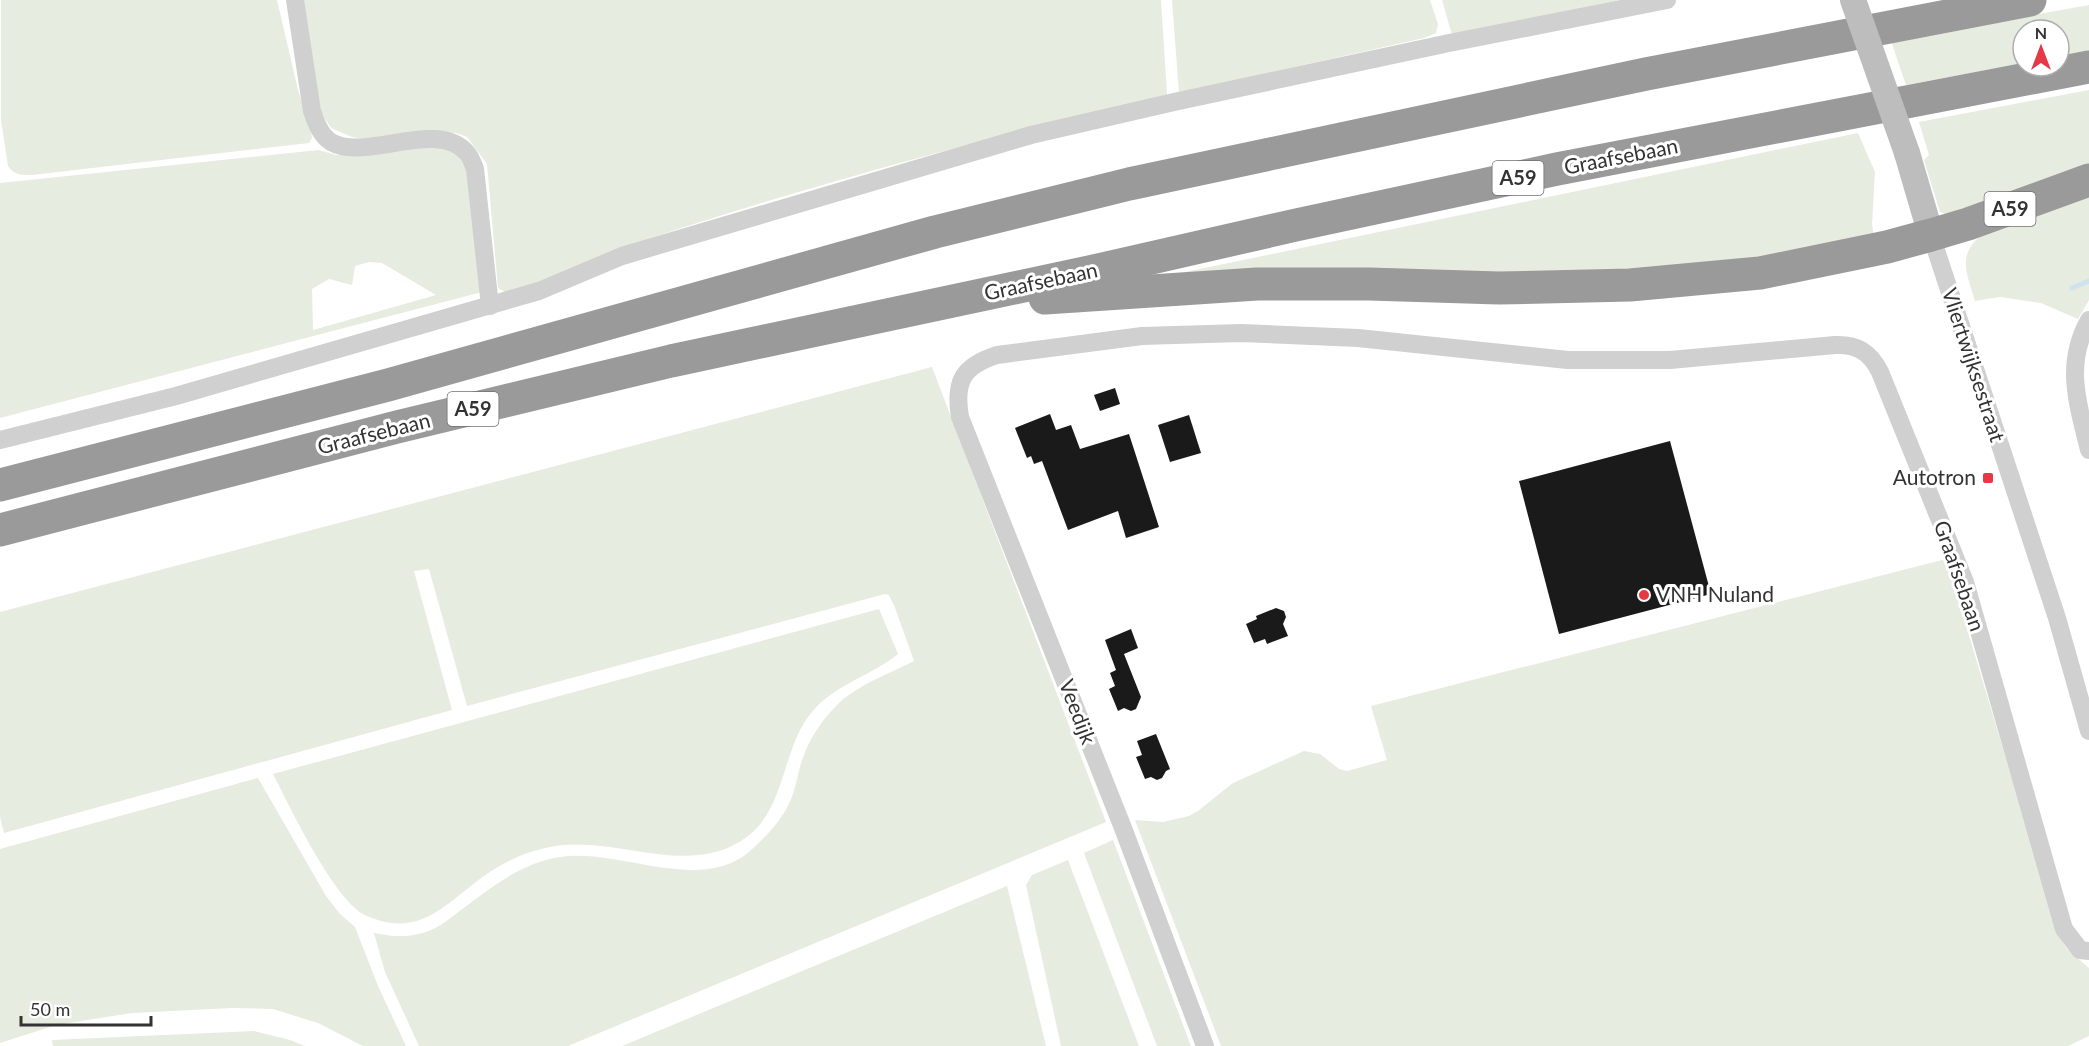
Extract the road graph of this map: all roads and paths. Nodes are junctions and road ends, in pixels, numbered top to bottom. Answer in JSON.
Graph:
{"nodes":[{"id":1,"x":295,"y":0,"type":"edge"},
{"id":2,"x":1667,"y":0,"type":"edge"},
{"id":3,"x":1853,"y":0,"type":"edge"},
{"id":4,"x":1913,"y":0,"type":"edge"},
{"id":5,"x":2030,"y":0,"type":"edge"},
{"id":6,"x":2089,"y":67,"type":"edge"},
{"id":7,"x":1646,"y":74,"type":"junction"},
{"id":8,"x":2089,"y":180,"type":"edge"},
{"id":9,"x":1931,"y":235,"type":"junction"},
{"id":10,"x":950,"y":301,"type":"junction"},
{"id":11,"x":490,"y":306,"type":"junction"},
{"id":12,"x":2089,"y":320,"type":"edge"},
{"id":13,"x":962,"y":377,"type":"joint"},
{"id":14,"x":0,"y":440,"type":"edge"},
{"id":15,"x":2089,"y":450,"type":"edge"},
{"id":16,"x":0,"y":484,"type":"edge"},
{"id":17,"x":0,"y":530,"type":"edge"},
{"id":18,"x":2089,"y":730,"type":"edge"},
{"id":19,"x":2089,"y":951,"type":"edge"},
{"id":20,"x":1205,"y":1046,"type":"edge"}],
"edges":[{"from":1,"to":11,"type":"street"},
{"from":2,"to":11,"type":"street"},
{"from":3,"to":9,"type":"street","name":"Vliertwijksestraat","bridge":true},
{"from":4,"to":7,"type":"highway","number":"A59"},
{"from":5,"to":7,"type":"highway","name":"Graafsebaan","number":"A59"},
{"from":6,"to":10,"type":"highway","name":"Graafsebaan","number":"A59"},
{"from":7,"to":16,"type":"highway","name":"Graafsebaan","number":"A59"},
{"from":8,"to":9,"type":"highway","number":"A59"},
{"from":9,"to":10,"type":"highway","number":"A59"},
{"from":9,"to":18,"type":"street","name":"Vliertwijksestraat"},
{"from":10,"to":17,"type":"highway","name":"Graafsebaan","number":"A59"},
{"from":11,"to":14,"type":"street"},
{"from":12,"to":15,"type":"street"},
{"from":13,"to":19,"type":"street","name":"Graafsebaan"},
{"from":13,"to":20,"type":"street","name":"Veedijk"}]}
